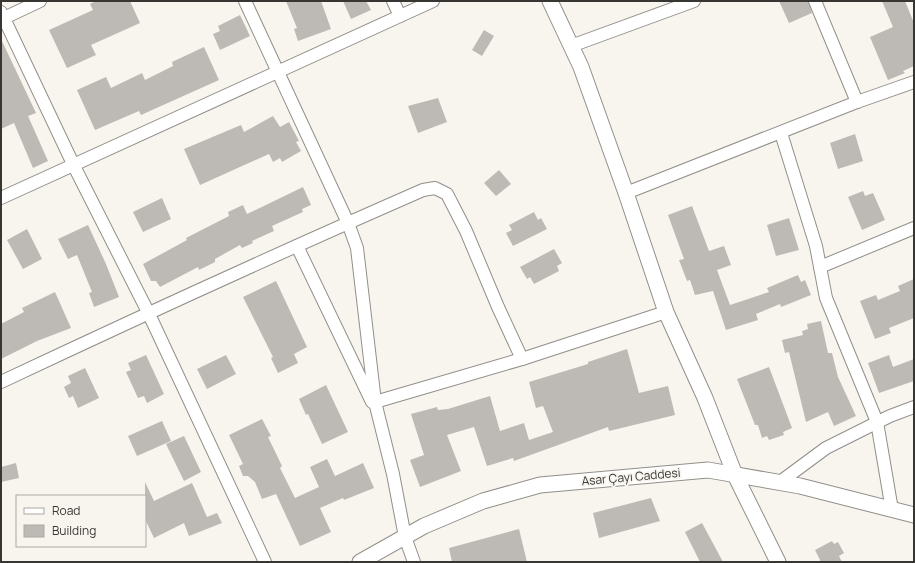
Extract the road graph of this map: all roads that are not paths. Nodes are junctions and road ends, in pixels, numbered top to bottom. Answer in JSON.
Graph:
{"nodes":[{"id":1,"x":40,"y":1,"type":"edge"},
{"id":2,"x":245,"y":1,"type":"edge"},
{"id":3,"x":393,"y":1,"type":"edge"},
{"id":4,"x":433,"y":1,"type":"edge"},
{"id":5,"x":550,"y":1,"type":"edge"},
{"id":6,"x":694,"y":1,"type":"edge"},
{"id":7,"x":815,"y":1,"type":"edge"},
{"id":8,"x":2,"y":15,"type":"edge"},
{"id":9,"x":400,"y":16,"type":"junction"},
{"id":10,"x":571,"y":46,"type":"junction"},
{"id":11,"x":278,"y":72,"type":"junction"},
{"id":12,"x":914,"y":82,"type":"edge"},
{"id":13,"x":857,"y":102,"type":"junction"},
{"id":14,"x":781,"y":133,"type":"junction"},
{"id":15,"x":74,"y":166,"type":"junction"},
{"id":16,"x":626,"y":193,"type":"junction"},
{"id":17,"x":1,"y":198,"type":"edge"},
{"id":18,"x":348,"y":223,"type":"junction"},
{"id":19,"x":914,"y":228,"type":"edge"},
{"id":20,"x":297,"y":246,"type":"junction"},
{"id":21,"x":820,"y":267,"type":"junction"},
{"id":22,"x":148,"y":312,"type":"junction"},
{"id":23,"x":666,"y":312,"type":"junction"},
{"id":24,"x":522,"y":359,"type":"junction"},
{"id":25,"x":1,"y":382,"type":"edge"},
{"id":26,"x":375,"y":402,"type":"junction"},
{"id":27,"x":914,"y":407,"type":"edge"},
{"id":28,"x":378,"y":415,"type":"junction"},
{"id":29,"x":877,"y":422,"type":"junction"},
{"id":30,"x":735,"y":475,"type":"junction"},
{"id":31,"x":780,"y":482,"type":"junction"},
{"id":32,"x":892,"y":510,"type":"junction"},
{"id":33,"x":914,"y":515,"type":"edge"},
{"id":34,"x":405,"y":537,"type":"junction"},
{"id":35,"x":265,"y":562,"type":"edge"},
{"id":36,"x":360,"y":562,"type":"edge"},
{"id":37,"x":414,"y":562,"type":"edge"},
{"id":38,"x":778,"y":562,"type":"edge"}],
"edges":[{"from":1,"to":8,"type":"street"},
{"from":2,"to":11,"type":"street"},
{"from":3,"to":9,"type":"street"},
{"from":4,"to":9,"type":"street"},
{"from":5,"to":10,"type":"street"},
{"from":6,"to":10,"type":"street"},
{"from":7,"to":13,"type":"street"},
{"from":8,"to":15,"type":"street"},
{"from":9,"to":11,"type":"street"},
{"from":10,"to":16,"type":"street"},
{"from":11,"to":15,"type":"street"},
{"from":11,"to":18,"type":"street"},
{"from":12,"to":13,"type":"street"},
{"from":13,"to":14,"type":"street"},
{"from":14,"to":16,"type":"street"},
{"from":14,"to":21,"type":"street"},
{"from":15,"to":17,"type":"street"},
{"from":15,"to":22,"type":"street"},
{"from":16,"to":23,"type":"street"},
{"from":18,"to":20,"type":"street"},
{"from":18,"to":24,"type":"street"},
{"from":18,"to":26,"type":"street"},
{"from":19,"to":21,"type":"street"},
{"from":20,"to":22,"type":"street"},
{"from":20,"to":28,"type":"street"},
{"from":21,"to":29,"type":"street"},
{"from":22,"to":25,"type":"street"},
{"from":22,"to":35,"type":"street"},
{"from":23,"to":24,"type":"street"},
{"from":23,"to":30,"type":"street"},
{"from":24,"to":26,"type":"street"},
{"from":26,"to":28,"type":"street"},
{"from":27,"to":29,"type":"street"},
{"from":28,"to":34,"type":"street"},
{"from":29,"to":31,"type":"street"},
{"from":29,"to":32,"type":"street"},
{"from":30,"to":31,"type":"street","name":"Asar Çayı Caddesi"},
{"from":30,"to":34,"type":"street","name":"Asar Çayı Caddesi"},
{"from":30,"to":38,"type":"street"},
{"from":31,"to":32,"type":"street","name":"Asar Çayı Caddesi"},
{"from":32,"to":33,"type":"street","name":"Asar Çayı Caddesi"},
{"from":34,"to":36,"type":"street","name":"Asar Çayı Caddesi"},
{"from":34,"to":37,"type":"street"}]}
